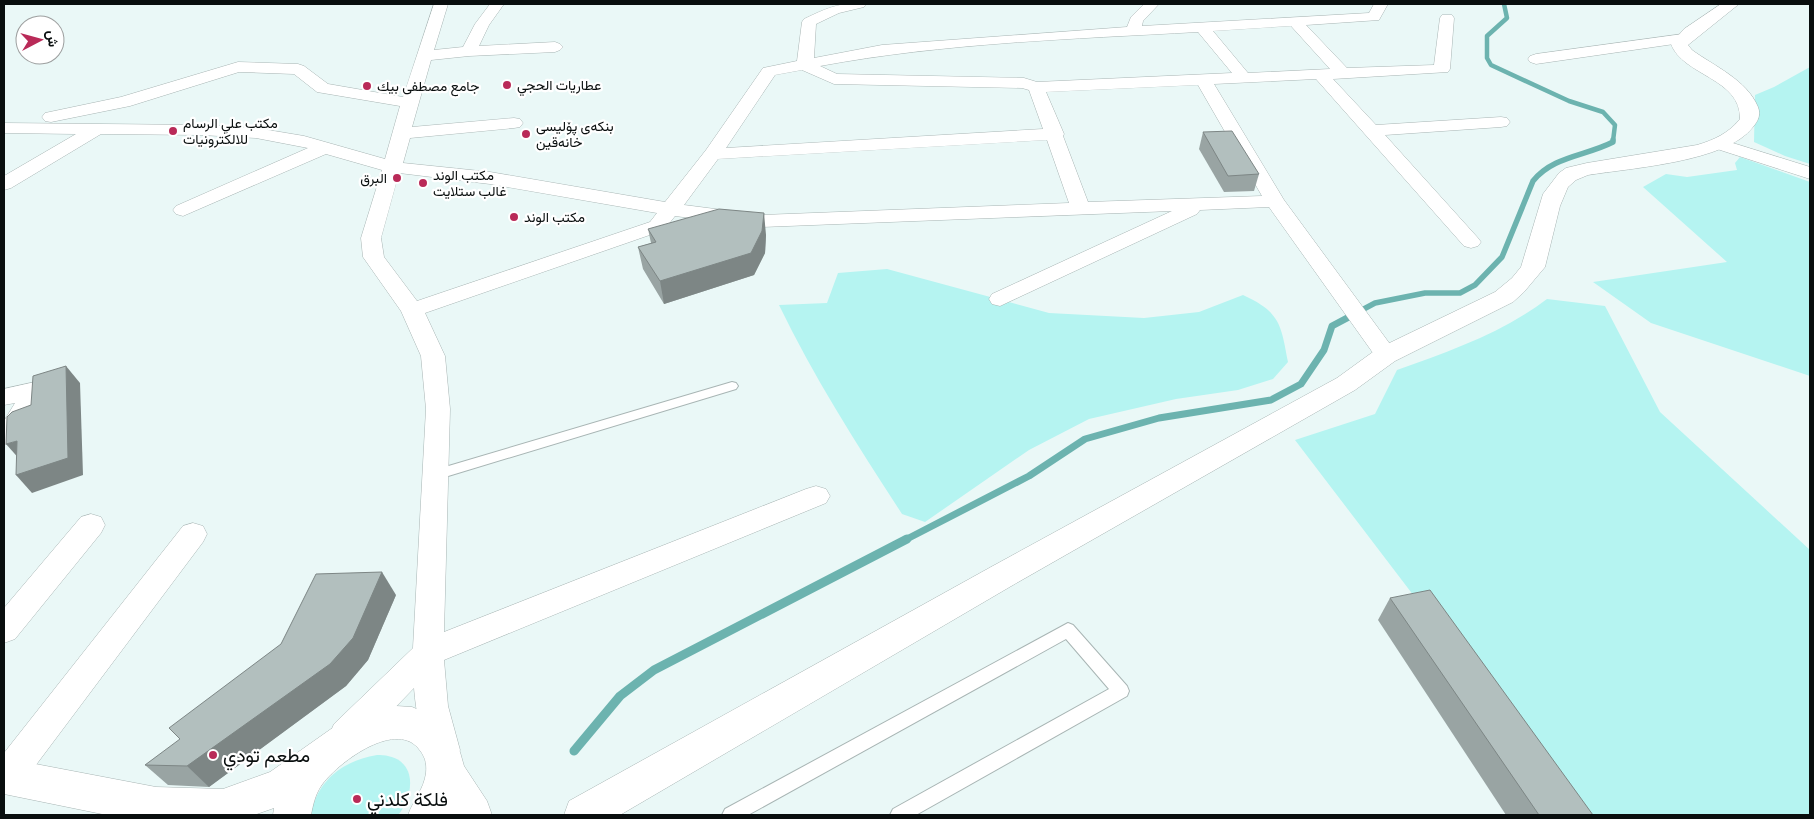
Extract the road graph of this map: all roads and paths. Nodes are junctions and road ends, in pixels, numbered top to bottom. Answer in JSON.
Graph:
{"nodes":[{"id":1,"x":441,"y":4,"type":"edge"},
{"id":2,"x":497,"y":4,"type":"edge"},
{"id":3,"x":859,"y":4,"type":"edge"},
{"id":4,"x":1381,"y":4,"type":"edge"},
{"id":5,"x":1731,"y":4,"type":"edge"},
{"id":6,"x":1156,"y":5,"type":"edge"},
{"id":7,"x":832,"y":7,"type":"edge"},
{"id":8,"x":1447,"y":18,"type":"dead end"},
{"id":9,"x":1295,"y":22,"type":"junction"},
{"id":10,"x":1201,"y":26,"type":"junction"},
{"id":11,"x":1132,"y":32,"type":"junction"},
{"id":12,"x":1684,"y":39,"type":"junction"},
{"id":13,"x":555,"y":47,"type":"dead end"},
{"id":14,"x":469,"y":51,"type":"junction"},
{"id":15,"x":424,"y":56,"type":"junction"},
{"id":16,"x":1536,"y":59,"type":"dead end"},
{"id":17,"x":805,"y":65,"type":"junction"},
{"id":18,"x":1342,"y":73,"type":"junction"},
{"id":19,"x":1320,"y":74,"type":"junction"},
{"id":20,"x":1244,"y":78,"type":"junction"},
{"id":21,"x":1203,"y":79,"type":"junction"},
{"id":22,"x":1036,"y":86,"type":"junction"},
{"id":23,"x":408,"y":103,"type":"junction"},
{"id":24,"x":4,"y":122,"type":"edge"},
{"id":25,"x":1501,"y":122,"type":"dead end"},
{"id":26,"x":514,"y":123,"type":"dead end"},
{"id":27,"x":4,"y":128,"type":"edge"},
{"id":28,"x":99,"y":128,"type":"junction"},
{"id":29,"x":1370,"y":130,"type":"junction"},
{"id":30,"x":402,"y":133,"type":"junction"},
{"id":31,"x":1055,"y":134,"type":"junction"},
{"id":32,"x":1720,"y":144,"type":"junction"},
{"id":33,"x":326,"y":147,"type":"junction"},
{"id":34,"x":713,"y":154,"type":"junction"},
{"id":35,"x":392,"y":166,"type":"junction"},
{"id":36,"x":1810,"y":173,"type":"edge"},
{"id":37,"x":4,"y":184,"type":"edge"},
{"id":38,"x":1275,"y":201,"type":"junction"},
{"id":39,"x":1200,"y":205,"type":"junction"},
{"id":40,"x":671,"y":209,"type":"junction"},
{"id":41,"x":1081,"y":209,"type":"junction"},
{"id":42,"x":183,"y":210,"type":"dead end"},
{"id":43,"x":1471,"y":242,"type":"dead end"},
{"id":44,"x":1000,"y":299,"type":"dead end"},
{"id":45,"x":412,"y":310,"type":"junction"},
{"id":46,"x":1386,"y":355,"type":"junction"},
{"id":47,"x":732,"y":386,"type":"dead end"},
{"id":48,"x":4,"y":397,"type":"edge"},
{"id":49,"x":4,"y":436,"type":"edge"},
{"id":50,"x":435,"y":475,"type":"junction"},
{"id":51,"x":816,"y":496,"type":"dead end"},
{"id":52,"x":91,"y":525,"type":"dead end"},
{"id":53,"x":193,"y":534,"type":"dead end"},
{"id":54,"x":4,"y":630,"type":"edge"},
{"id":55,"x":428,"y":653,"type":"junction"},
{"id":56,"x":328,"y":752,"type":"junction"},
{"id":57,"x":444,"y":762,"type":"junction"},
{"id":58,"x":5,"y":777,"type":"edge"},
{"id":59,"x":291,"y":810,"type":"edge"},
{"id":60,"x":427,"y":815,"type":"edge"},
{"id":61,"x":474,"y":815,"type":"edge"},
{"id":62,"x":583,"y":815,"type":"edge"},
{"id":63,"x":731,"y":815,"type":"edge"},
{"id":64,"x":899,"y":815,"type":"edge"}],
"edges":[{"from":1,"to":15,"type":"street"},
{"from":2,"to":14,"type":"street"},
{"from":3,"to":7,"type":"street"},
{"from":4,"to":9,"type":"street"},
{"from":5,"to":12,"type":"street"},
{"from":6,"to":11,"type":"street"},
{"from":7,"to":17,"type":"street"},
{"from":8,"to":18,"type":"street"},
{"from":9,"to":10,"type":"street"},
{"from":9,"to":18,"type":"street"},
{"from":10,"to":11,"type":"street"},
{"from":10,"to":20,"type":"street"},
{"from":11,"to":17,"type":"street"},
{"from":12,"to":16,"type":"street"},
{"from":12,"to":32,"type":"street"},
{"from":13,"to":14,"type":"street"},
{"from":14,"to":15,"type":"street"},
{"from":15,"to":23,"type":"street"},
{"from":17,"to":22,"type":"street"},
{"from":17,"to":34,"type":"street"},
{"from":18,"to":19,"type":"street"},
{"from":19,"to":20,"type":"street"},
{"from":19,"to":29,"type":"street"},
{"from":20,"to":21,"type":"street"},
{"from":21,"to":22,"type":"street"},
{"from":21,"to":38,"type":"street"},
{"from":22,"to":31,"type":"street"},
{"from":23,"to":24,"type":"street"},
{"from":23,"to":30,"type":"street"},
{"from":25,"to":29,"type":"street"},
{"from":26,"to":30,"type":"street"},
{"from":27,"to":28,"type":"street"},
{"from":28,"to":33,"type":"street"},
{"from":28,"to":37,"type":"street"},
{"from":29,"to":43,"type":"street"},
{"from":30,"to":35,"type":"street"},
{"from":31,"to":34,"type":"street"},
{"from":31,"to":41,"type":"street"},
{"from":32,"to":36,"type":"street"},
{"from":32,"to":46,"type":"street"},
{"from":33,"to":35,"type":"street"},
{"from":33,"to":42,"type":"street"},
{"from":34,"to":40,"type":"street"},
{"from":35,"to":40,"type":"street"},
{"from":35,"to":45,"type":"street"},
{"from":38,"to":39,"type":"street"},
{"from":38,"to":46,"type":"street"},
{"from":39,"to":41,"type":"street"},
{"from":39,"to":44,"type":"street"},
{"from":40,"to":41,"type":"street"},
{"from":40,"to":45,"type":"street"},
{"from":45,"to":50,"type":"street"},
{"from":46,"to":62,"type":"street"},
{"from":47,"to":50,"type":"lane"},
{"from":48,"to":49,"type":"street"},
{"from":50,"to":55,"type":"street"},
{"from":51,"to":55,"type":"street"},
{"from":52,"to":54,"type":"street"},
{"from":53,"to":58,"type":"street"},
{"from":55,"to":56,"type":"street"},
{"from":55,"to":57,"type":"street"},
{"from":56,"to":57,"type":"street"},
{"from":56,"to":58,"type":"street"},
{"from":56,"to":59,"type":"street"},
{"from":57,"to":60,"type":"street"},
{"from":57,"to":61,"type":"street"},
{"from":63,"to":64,"type":"lane"}]}
